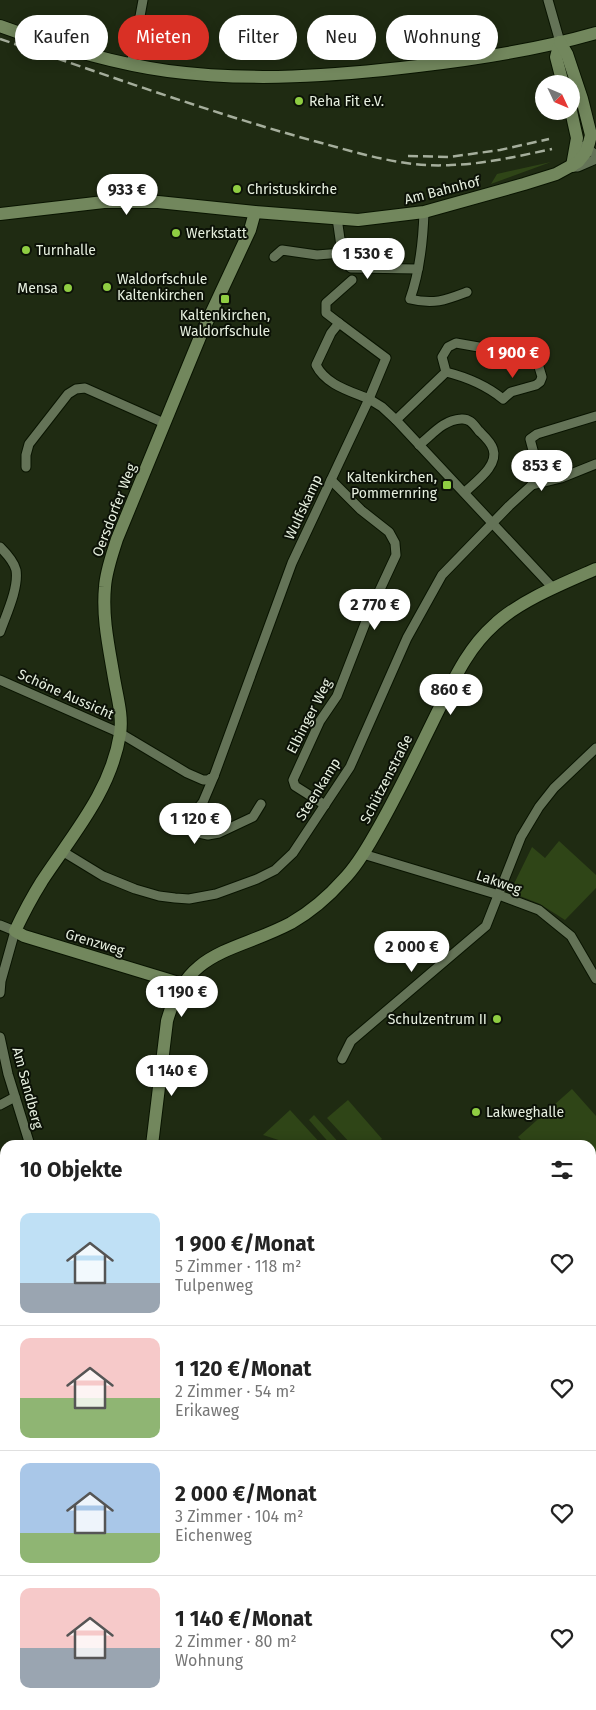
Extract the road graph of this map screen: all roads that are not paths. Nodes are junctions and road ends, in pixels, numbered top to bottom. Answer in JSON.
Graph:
{"nodes":[{"id":1,"x":143,"y":0,"type":"edge"},
{"id":2,"x":548,"y":0,"type":"edge"},
{"id":3,"x":0,"y":26,"type":"edge"},
{"id":4,"x":596,"y":32,"type":"edge"},
{"id":5,"x":560,"y":42,"type":"junction"},
{"id":6,"x":131,"y":65,"type":"junction"},
{"id":7,"x":561,"y":75,"type":"edge"},
{"id":8,"x":573,"y":120,"type":"edge"},
{"id":9,"x":577,"y":138,"type":"junction"},
{"id":10,"x":592,"y":150,"type":"edge"},
{"id":11,"x":572,"y":163,"type":"junction"},
{"id":12,"x":255,"y":212,"type":"junction"},
{"id":13,"x":424,"y":212,"type":"junction"},
{"id":14,"x":0,"y":214,"type":"edge"},
{"id":15,"x":337,"y":218,"type":"junction"},
{"id":16,"x":342,"y":253,"type":"junction"},
{"id":17,"x":274,"y":257,"type":"dead end"},
{"id":18,"x":418,"y":268,"type":"junction"},
{"id":19,"x":352,"y":280,"type":"dead end"},
{"id":20,"x":467,"y":292,"type":"dead end"},
{"id":21,"x":339,"y":323,"type":"junction"},
{"id":22,"x":446,"y":372,"type":"junction"},
{"id":23,"x":369,"y":399,"type":"junction"},
{"id":24,"x":596,"y":416,"type":"edge"},
{"id":25,"x":396,"y":420,"type":"junction"},
{"id":26,"x":164,"y":423,"type":"junction"},
{"id":27,"x":419,"y":445,"type":"junction"},
{"id":28,"x":596,"y":464,"type":"edge"},
{"id":29,"x":26,"y":467,"type":"dead end"},
{"id":30,"x":331,"y":480,"type":"junction"},
{"id":31,"x":532,"y":486,"type":"junction"},
{"id":32,"x":465,"y":492,"type":"junction"},
{"id":33,"x":493,"y":523,"type":"junction"},
{"id":34,"x":0,"y":547,"type":"edge"},
{"id":35,"x":596,"y":569,"type":"edge"},
{"id":36,"x":554,"y":588,"type":"junction"},
{"id":37,"x":0,"y":632,"type":"edge"},
{"id":38,"x":0,"y":680,"type":"edge"},
{"id":39,"x":120,"y":733,"type":"junction"},
{"id":40,"x":596,"y":748,"type":"edge"},
{"id":41,"x":214,"y":776,"type":"junction"},
{"id":42,"x":261,"y":804,"type":"dead end"},
{"id":43,"x":325,"y":805,"type":"junction"},
{"id":44,"x":62,"y":851,"type":"junction"},
{"id":45,"x":363,"y":854,"type":"junction"},
{"id":46,"x":499,"y":896,"type":"junction"},
{"id":47,"x":0,"y":925,"type":"edge"},
{"id":48,"x":15,"y":931,"type":"junction"},
{"id":49,"x":596,"y":979,"type":"edge"},
{"id":50,"x":182,"y":984,"type":"junction"},
{"id":51,"x":0,"y":993,"type":"edge"},
{"id":52,"x":0,"y":1037,"type":"edge"},
{"id":53,"x":342,"y":1058,"type":"dead end"},
{"id":54,"x":14,"y":1096,"type":"junction"},
{"id":55,"x":0,"y":1105,"type":"edge"},
{"id":56,"x":28,"y":1140,"type":"edge"},
{"id":57,"x":153,"y":1140,"type":"edge"}],
"edges":[{"from":1,"to":6,"type":"street"},
{"from":2,"to":5,"type":"street"},
{"from":3,"to":6,"type":"street"},
{"from":4,"to":5,"type":"street"},
{"from":5,"to":6,"type":"street"},
{"from":5,"to":7,"type":"street"},
{"from":5,"to":10,"type":"street"},
{"from":8,"to":9,"type":"street"},
{"from":9,"to":10,"type":"street"},
{"from":9,"to":11,"type":"street"},
{"from":10,"to":11,"type":"street","name":"Am Bahnhof"},
{"from":11,"to":13,"type":"street","name":"Am Bahnhof"},
{"from":12,"to":14,"type":"street","name":"Am Bahnhof"},
{"from":12,"to":15,"type":"street","name":"Am Bahnhof"},
{"from":12,"to":26,"type":"street","name":"Oersdorfer Weg"},
{"from":13,"to":15,"type":"street","name":"Am Bahnhof"},
{"from":13,"to":18,"type":"street"},
{"from":15,"to":16,"type":"street"},
{"from":16,"to":17,"type":"street"},
{"from":16,"to":18,"type":"street"},
{"from":18,"to":20,"type":"street"},
{"from":19,"to":21,"type":"street"},
{"from":21,"to":23,"type":"street","name":"Wulfskamp"},
{"from":21,"to":23,"type":"street"},
{"from":22,"to":22,"type":"street"},
{"from":22,"to":25,"type":"street"},
{"from":23,"to":25,"type":"street"},
{"from":23,"to":30,"type":"street","name":"Wulfskamp"},
{"from":24,"to":31,"type":"street"},
{"from":25,"to":27,"type":"street"},
{"from":26,"to":29,"type":"street"},
{"from":26,"to":39,"type":"street","name":"Oersdorfer Weg"},
{"from":27,"to":32,"type":"street"},
{"from":27,"to":32,"type":"street"},
{"from":28,"to":31,"type":"street"},
{"from":30,"to":41,"type":"street","name":"Wulfskamp"},
{"from":30,"to":43,"type":"street","name":"Elbinger Weg"},
{"from":31,"to":33,"type":"street","name":"Steenkamp"},
{"from":32,"to":33,"type":"street"},
{"from":33,"to":36,"type":"street"},
{"from":33,"to":43,"type":"street","name":"Steenkamp"},
{"from":34,"to":37,"type":"street"},
{"from":35,"to":36,"type":"street","name":"Schützenstraße"},
{"from":36,"to":45,"type":"street","name":"Schützenstraße"},
{"from":38,"to":39,"type":"street","name":"Schöne Aussicht"},
{"from":39,"to":41,"type":"street"},
{"from":39,"to":44,"type":"street","name":"Oersdorfer Weg"},
{"from":40,"to":46,"type":"street"},
{"from":41,"to":42,"type":"street","name":"Wulfskamp"},
{"from":43,"to":44,"type":"street","name":"Steenkamp"},
{"from":44,"to":48,"type":"street","name":"Oersdorfer Weg"},
{"from":45,"to":46,"type":"street","name":"Lakweg"},
{"from":45,"to":50,"type":"street","name":"Schützenstraße"},
{"from":46,"to":49,"type":"street","name":"Lakweg"},
{"from":46,"to":53,"type":"street"},
{"from":47,"to":48,"type":"street","name":"Grenzweg"},
{"from":48,"to":50,"type":"street","name":"Grenzweg"},
{"from":48,"to":51,"type":"street"},
{"from":50,"to":57,"type":"street","name":"Schützenstraße"},
{"from":52,"to":54,"type":"street","name":"Am Sandberg"},
{"from":54,"to":55,"type":"street"},
{"from":54,"to":56,"type":"street","name":"Am Sandberg"}]}
